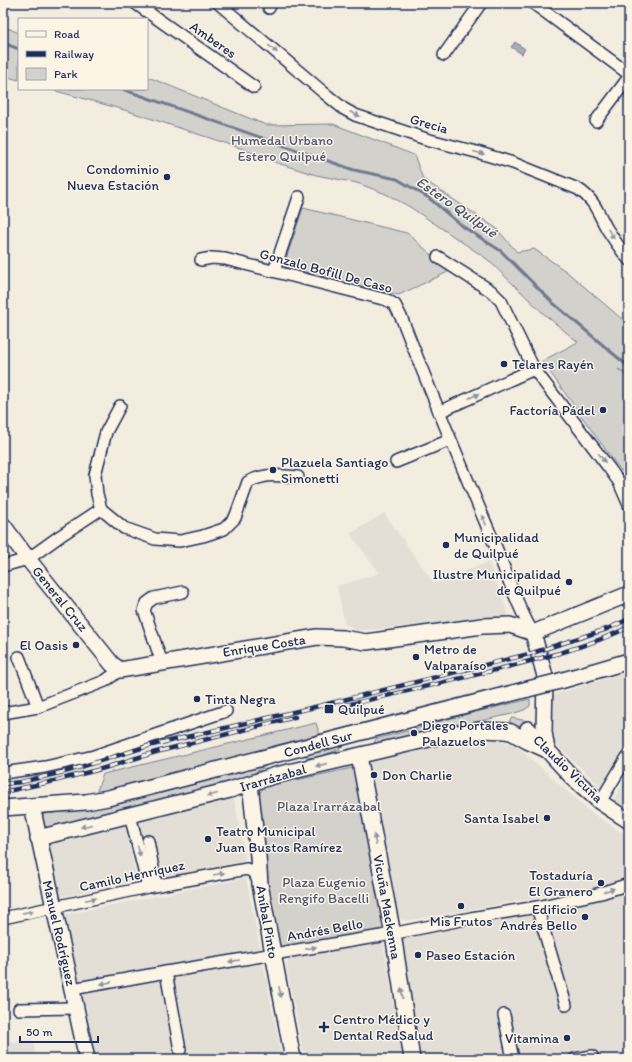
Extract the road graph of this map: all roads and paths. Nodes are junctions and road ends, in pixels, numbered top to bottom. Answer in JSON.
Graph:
{"nodes":[{"id":1,"x":135,"y":3,"type":"edge"},
{"id":2,"x":218,"y":3,"type":"edge"},
{"id":3,"x":482,"y":3,"type":"edge"},
{"id":4,"x":533,"y":3,"type":"edge"},
{"id":5,"x":444,"y":55,"type":"dead end"},
{"id":6,"x":629,"y":74,"type":"edge"},
{"id":7,"x":629,"y":77,"type":"edge"},
{"id":8,"x":254,"y":87,"type":"dead end"},
{"id":9,"x":596,"y":121,"type":"dead end"},
{"id":10,"x":298,"y":197,"type":"dead end"},
{"id":11,"x":438,"y":258,"type":"dead end"},
{"id":12,"x":201,"y":260,"type":"dead end"},
{"id":13,"x":629,"y":260,"type":"edge"},
{"id":14,"x":274,"y":271,"type":"junction"},
{"id":15,"x":534,"y":369,"type":"junction"},
{"id":16,"x":120,"y":406,"type":"dead end"},
{"id":17,"x":439,"y":412,"type":"junction"},
{"id":18,"x":450,"y":440,"type":"junction"},
{"id":19,"x":396,"y":462,"type":"dead end"},
{"id":20,"x":298,"y":477,"type":"dead end"},
{"id":21,"x":629,"y":505,"type":"edge"},
{"id":22,"x":101,"y":509,"type":"junction"},
{"id":23,"x":3,"y":525,"type":"edge"},
{"id":24,"x":28,"y":559,"type":"junction"},
{"id":25,"x":3,"y":566,"type":"edge"},
{"id":26,"x":183,"y":592,"type":"dead end"},
{"id":27,"x":629,"y":594,"type":"edge"},
{"id":28,"x":533,"y":633,"type":"junction"},
{"id":29,"x":19,"y":657,"type":"dead end"},
{"id":30,"x":629,"y":661,"type":"edge"},
{"id":31,"x":162,"y":663,"type":"junction"},
{"id":32,"x":120,"y":670,"type":"junction"},
{"id":33,"x":38,"y":707,"type":"junction"},
{"id":34,"x":226,"y":711,"type":"dead end"},
{"id":35,"x":3,"y":712,"type":"edge"},
{"id":36,"x":545,"y":715,"type":"junction"},
{"id":37,"x":528,"y":729,"type":"junction"},
{"id":38,"x":511,"y":732,"type":"junction"},
{"id":39,"x":547,"y":750,"type":"junction"},
{"id":40,"x":629,"y":754,"type":"edge"},
{"id":41,"x":359,"y":756,"type":"junction"},
{"id":42,"x":3,"y":772,"type":"edge"},
{"id":43,"x":250,"y":784,"type":"junction"},
{"id":44,"x":600,"y":802,"type":"junction"},
{"id":45,"x":32,"y":806,"type":"junction"},
{"id":46,"x":3,"y":808,"type":"edge"},
{"id":47,"x":130,"y":815,"type":"junction"},
{"id":48,"x":629,"y":821,"type":"edge"},
{"id":49,"x":38,"y":838,"type":"junction"},
{"id":50,"x":148,"y":841,"type":"dead end"},
{"id":51,"x":260,"y":884,"type":"junction"},
{"id":52,"x":629,"y":884,"type":"edge"},
{"id":53,"x":152,"y":886,"type":"junction"},
{"id":54,"x":53,"y":907,"type":"junction"},
{"id":55,"x":537,"y":907,"type":"junction"},
{"id":56,"x":3,"y":918,"type":"edge"},
{"id":57,"x":393,"y":933,"type":"junction"},
{"id":58,"x":273,"y":954,"type":"junction"},
{"id":59,"x":166,"y":972,"type":"junction"},
{"id":60,"x":72,"y":990,"type":"junction"},
{"id":61,"x":566,"y":1005,"type":"dead end"},
{"id":62,"x":76,"y":1008,"type":"junction"},
{"id":63,"x":19,"y":1009,"type":"dead end"},
{"id":64,"x":504,"y":1015,"type":"dead end"},
{"id":65,"x":180,"y":1050,"type":"dead end"},
{"id":66,"x":592,"y":1056,"type":"dead end"},
{"id":67,"x":87,"y":1059,"type":"edge"},
{"id":68,"x":293,"y":1059,"type":"edge"},
{"id":69,"x":412,"y":1059,"type":"edge"},
{"id":70,"x":513,"y":1059,"type":"edge"},
{"id":71,"x":575,"y":1059,"type":"edge"}],
"edges":[{"from":1,"to":8,"type":"street","name":"Amberes"},
{"from":2,"to":13,"type":"street","name":"Grecia","one_way":true},
{"from":3,"to":5,"type":"street"},
{"from":4,"to":6,"type":"street"},
{"from":7,"to":9,"type":"street"},
{"from":10,"to":14,"type":"street"},
{"from":11,"to":15,"type":"street"},
{"from":12,"to":14,"type":"street","name":"Gonzalo Bofill De Caso"},
{"from":14,"to":17,"type":"street","name":"Gonzalo Bofill De Caso"},
{"from":17,"to":15,"type":"street","one_way":true},
{"from":15,"to":21,"type":"street","one_way":true},
{"from":16,"to":22,"type":"street"},
{"from":17,"to":18,"type":"street","name":"Gonzalo Bofill De Caso"},
{"from":18,"to":19,"type":"street"},
{"from":28,"to":18,"type":"street","name":"Gonzalo Bofill De Caso","one_way":true},
{"from":20,"to":22,"type":"street"},
{"from":22,"to":24,"type":"street"},
{"from":23,"to":24,"type":"street","name":"General Cruz"},
{"from":24,"to":25,"type":"street"},
{"from":24,"to":32,"type":"street","name":"General Cruz"},
{"from":26,"to":31,"type":"street"},
{"from":27,"to":28,"type":"street"},
{"from":28,"to":31,"type":"street","name":"Enrique Costa"},
{"from":28,"to":36,"type":"street"},
{"from":29,"to":33,"type":"street"},
{"from":30,"to":45,"type":"street","name":"Condell Sur","bridge":true},
{"from":31,"to":32,"type":"street","name":"Enrique Costa"},
{"from":32,"to":33,"type":"street","name":"Enrique Costa"},
{"from":33,"to":35,"type":"street","name":"Enrique Costa"},
{"from":34,"to":42,"type":"street"},
{"from":36,"to":37,"type":"street"},
{"from":36,"to":39,"type":"street"},
{"from":37,"to":38,"type":"street","name":"Irarrázabal"},
{"from":37,"to":39,"type":"street","name":"Claudio Vicuña"},
{"from":38,"to":39,"type":"street","name":"Irarrázabal"},
{"from":38,"to":41,"type":"street","name":"Irarrázabal"},
{"from":39,"to":44,"type":"street","name":"Claudio Vicuña"},
{"from":40,"to":44,"type":"street"},
{"from":41,"to":43,"type":"street","name":"Irarrázabal","one_way":true},
{"from":57,"to":41,"type":"street","name":"Vicuña Mackenna","one_way":true},
{"from":43,"to":47,"type":"street","name":"Irarrázabal","one_way":true},
{"from":43,"to":51,"type":"street","name":"Aníbal Pinto"},
{"from":44,"to":48,"type":"street","name":"Claudio Vicuña"},
{"from":45,"to":46,"type":"street","name":"Condell Sur"},
{"from":45,"to":49,"type":"street","name":"Manuel Rodríguez"},
{"from":47,"to":49,"type":"street","name":"Irarrázabal","one_way":true},
{"from":47,"to":53,"type":"street","one_way":true},
{"from":49,"to":54,"type":"street","name":"Manuel Rodríguez"},
{"from":50,"to":53,"type":"street"},
{"from":53,"to":51,"type":"street","name":"Camilo Henríquez","one_way":true},
{"from":51,"to":58,"type":"street","name":"Aníbal Pinto"},
{"from":55,"to":52,"type":"street","name":"Andrés Bello","one_way":true},
{"from":54,"to":53,"type":"street","name":"Camilo Henríquez","one_way":true},
{"from":56,"to":54,"type":"street","name":"Camilo Henríquez","one_way":true},
{"from":54,"to":60,"type":"street","name":"Manuel Rodríguez"},
{"from":55,"to":57,"type":"street","name":"Andrés Bello"},
{"from":55,"to":61,"type":"street"},
{"from":58,"to":57,"type":"street","name":"Andrés Bello","one_way":true},
{"from":69,"to":57,"type":"street","name":"Vicuña Mackenna","one_way":true},
{"from":58,"to":59,"type":"street","name":"Andrés Bello","one_way":true},
{"from":58,"to":68,"type":"street","name":"Aníbal Pinto","one_way":true},
{"from":59,"to":60,"type":"street","name":"Andrés Bello","one_way":true},
{"from":59,"to":65,"type":"street"},
{"from":60,"to":62,"type":"street","name":"Manuel Rodríguez"},
{"from":62,"to":63,"type":"street"},
{"from":62,"to":67,"type":"street","name":"Manuel Rodríguez"},
{"from":64,"to":70,"type":"street"},
{"from":66,"to":71,"type":"street"}]}
